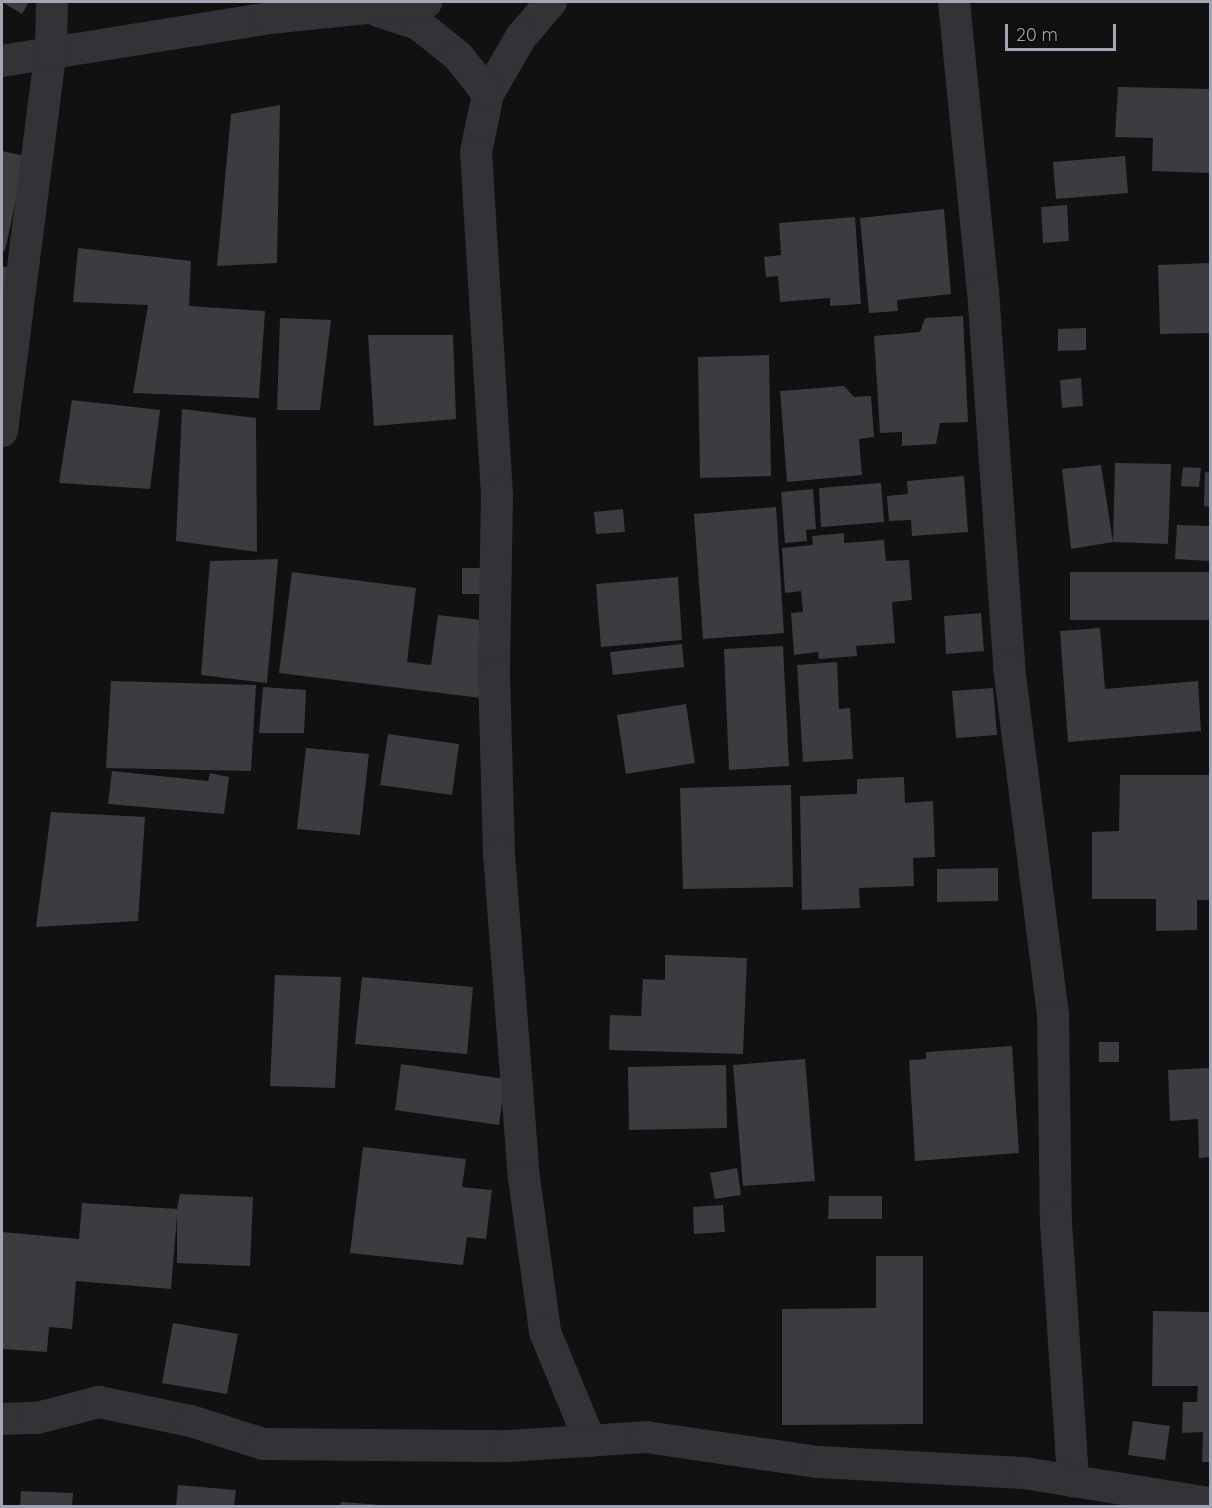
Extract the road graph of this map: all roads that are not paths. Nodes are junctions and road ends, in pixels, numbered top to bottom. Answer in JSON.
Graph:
{"nodes":[{"id":1,"x":52,"y":2,"type":"edge"},
{"id":2,"x":426,"y":2,"type":"edge"},
{"id":3,"x":551,"y":2,"type":"edge"},
{"id":4,"x":954,"y":2,"type":"edge"},
{"id":5,"x":365,"y":8,"type":"junction"},
{"id":6,"x":51,"y":51,"type":"junction"},
{"id":7,"x":2,"y":61,"type":"edge"},
{"id":8,"x":488,"y":94,"type":"junction"},
{"id":9,"x":2,"y":431,"type":"edge"},
{"id":10,"x":2,"y":1419,"type":"edge"},
{"id":11,"x":590,"y":1441,"type":"junction"},
{"id":12,"x":1073,"y":1481,"type":"junction"},
{"id":13,"x":1210,"y":1503,"type":"edge"}],
"edges":[{"from":1,"to":6,"type":"street"},
{"from":2,"to":5,"type":"street"},
{"from":3,"to":8,"type":"street"},
{"from":4,"to":12,"type":"street"},
{"from":5,"to":6,"type":"street"},
{"from":5,"to":8,"type":"street"},
{"from":6,"to":7,"type":"street"},
{"from":6,"to":9,"type":"street"},
{"from":8,"to":11,"type":"street"},
{"from":10,"to":11,"type":"street"},
{"from":11,"to":12,"type":"street"},
{"from":12,"to":13,"type":"street"}]}
